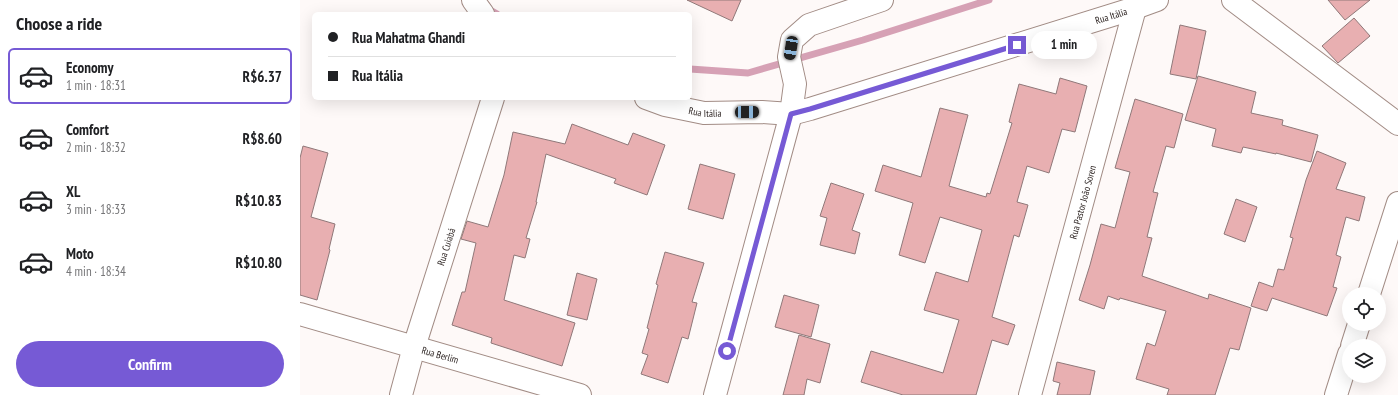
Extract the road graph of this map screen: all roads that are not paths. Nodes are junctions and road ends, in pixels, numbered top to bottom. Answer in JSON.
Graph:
{"nodes":[{"id":1,"x":473,"y":0,"type":"edge"},
{"id":2,"x":882,"y":0,"type":"edge"},
{"id":3,"x":1158,"y":0,"type":"edge"},
{"id":4,"x":1232,"y":0,"type":"edge"},
{"id":5,"x":1135,"y":8,"type":"junction"},
{"id":6,"x":482,"y":12,"type":"edge"},
{"id":7,"x":492,"y":100,"type":"edge"},
{"id":8,"x":651,"y":100,"type":"edge"},
{"id":9,"x":791,"y":114,"type":"junction"},
{"id":10,"x":1398,"y":124,"type":"edge"},
{"id":11,"x":1398,"y":203,"type":"edge"},
{"id":12,"x":1370,"y":287,"type":"edge"},
{"id":13,"x":300,"y":314,"type":"edge"},
{"id":14,"x":414,"y":347,"type":"junction"},
{"id":15,"x":1342,"y":376,"type":"edge"},
{"id":16,"x":401,"y":395,"type":"edge"},
{"id":17,"x":580,"y":395,"type":"edge"},
{"id":18,"x":715,"y":395,"type":"edge"},
{"id":19,"x":1030,"y":395,"type":"edge"},
{"id":20,"x":1336,"y":395,"type":"edge"}],
"edges":[{"from":1,"to":6,"type":"street"},
{"from":2,"to":9,"type":"street"},
{"from":3,"to":5,"type":"street","name":"Rua Itália"},
{"from":4,"to":10,"type":"street"},
{"from":5,"to":9,"type":"street","name":"Rua Itália"},
{"from":5,"to":19,"type":"street","name":"Rua Pastor João Soren"},
{"from":7,"to":14,"type":"street","name":"Rua Cuiabá"},
{"from":8,"to":9,"type":"street","name":"Rua Itália"},
{"from":9,"to":18,"type":"street"},
{"from":11,"to":12,"type":"street"},
{"from":13,"to":14,"type":"street","name":"Rua Berlim"},
{"from":14,"to":16,"type":"street","name":"Rua Cuiabá"},
{"from":14,"to":17,"type":"street","name":"Rua Berlim"},
{"from":15,"to":20,"type":"street"}]}
